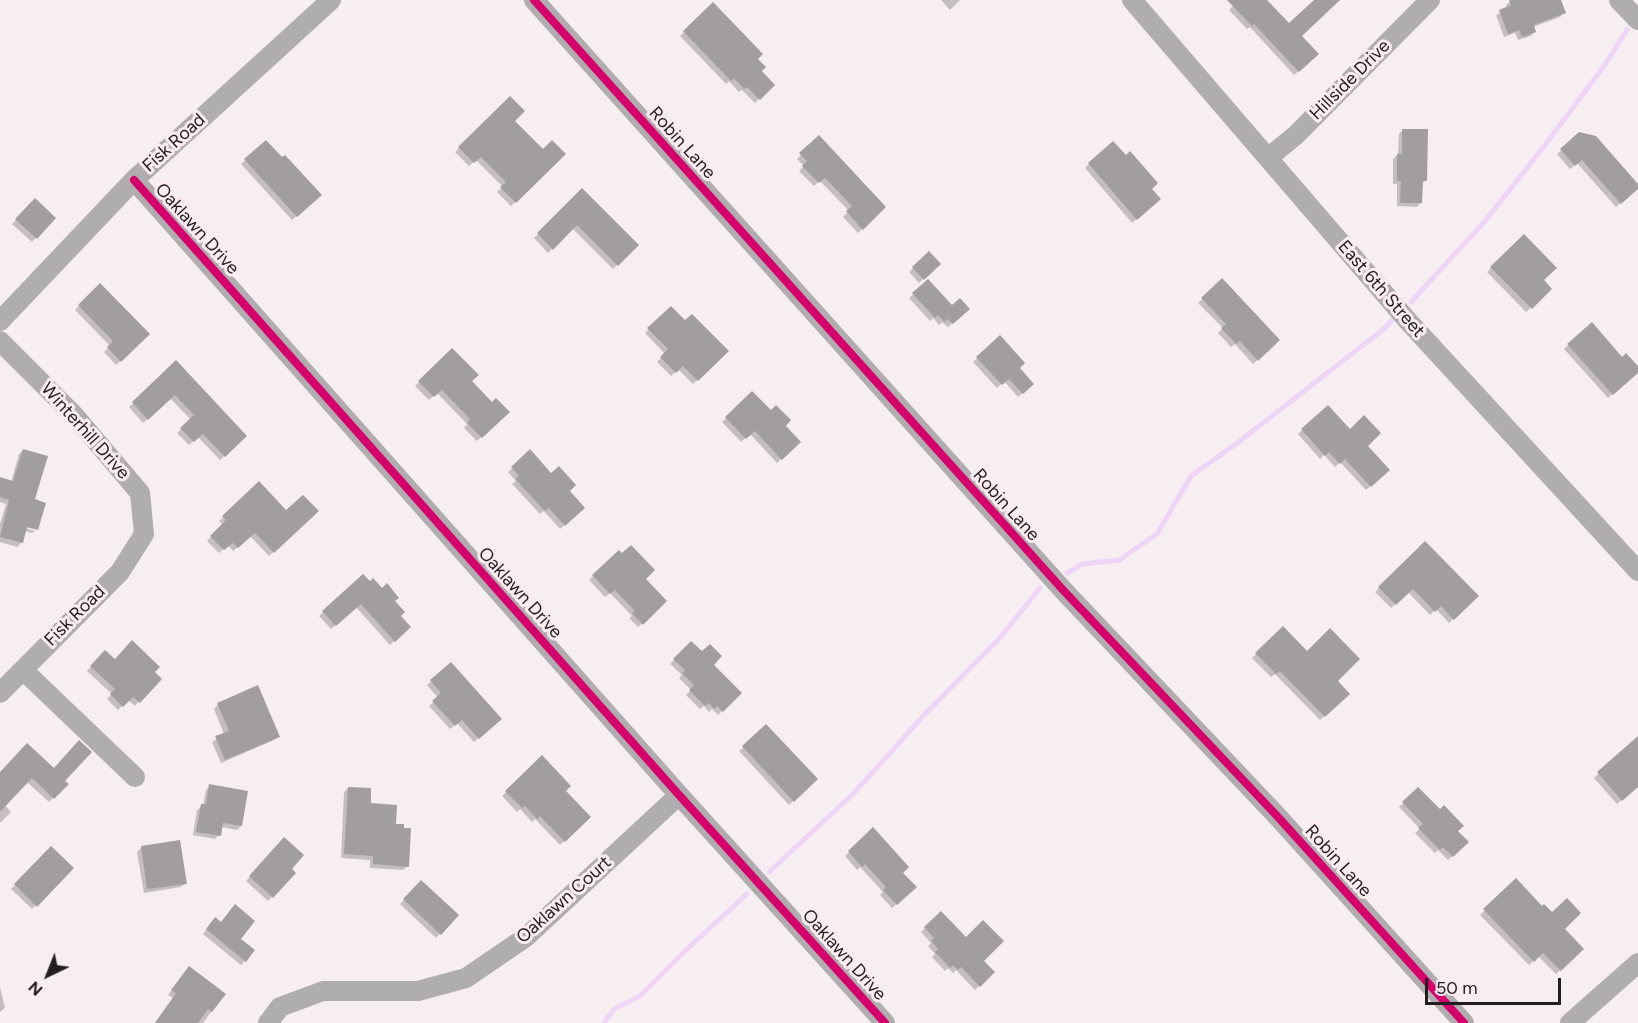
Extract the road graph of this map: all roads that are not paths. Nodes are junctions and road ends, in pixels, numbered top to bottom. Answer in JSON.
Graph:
{"nodes":[{"id":1,"x":331,"y":0,"type":"edge"},
{"id":2,"x":534,"y":0,"type":"edge"},
{"id":3,"x":1132,"y":0,"type":"edge"},
{"id":4,"x":1430,"y":0,"type":"edge"},
{"id":5,"x":1619,"y":0,"type":"edge"},
{"id":6,"x":1638,"y":20,"type":"edge"},
{"id":7,"x":1269,"y":157,"type":"junction"},
{"id":8,"x":134,"y":180,"type":"junction"},
{"id":9,"x":0,"y":321,"type":"edge"},
{"id":10,"x":0,"y":341,"type":"edge"},
{"id":11,"x":144,"y":534,"type":"joint"},
{"id":12,"x":1638,"y":571,"type":"edge"},
{"id":13,"x":23,"y":670,"type":"junction"},
{"id":14,"x":0,"y":693,"type":"edge"},
{"id":15,"x":135,"y":777,"type":"dead end"},
{"id":16,"x":679,"y":795,"type":"junction"},
{"id":17,"x":1638,"y":963,"type":"edge"},
{"id":18,"x":268,"y":1023,"type":"edge"},
{"id":19,"x":885,"y":1023,"type":"edge"},
{"id":20,"x":1464,"y":1023,"type":"edge"},
{"id":21,"x":1570,"y":1023,"type":"edge"}],
"edges":[{"from":1,"to":8,"type":"street","name":"Fisk Road"},
{"from":2,"to":20,"type":"street","name":"Robin Lane"},
{"from":3,"to":7,"type":"street","name":"East 6th Street"},
{"from":4,"to":7,"type":"street","name":"Hillside Drive"},
{"from":5,"to":6,"type":"street"},
{"from":7,"to":12,"type":"street","name":"East 6th Street"},
{"from":8,"to":9,"type":"street","name":"Fisk Road"},
{"from":8,"to":16,"type":"street","name":"Oaklawn Drive"},
{"from":10,"to":11,"type":"street","name":"Winterhill Drive"},
{"from":11,"to":13,"type":"street","name":"Fisk Road"},
{"from":13,"to":14,"type":"street","name":"Fisk Road"},
{"from":13,"to":15,"type":"street"},
{"from":16,"to":18,"type":"street","name":"Oaklawn Court"},
{"from":16,"to":19,"type":"street","name":"Oaklawn Drive"},
{"from":17,"to":21,"type":"street"}]}
